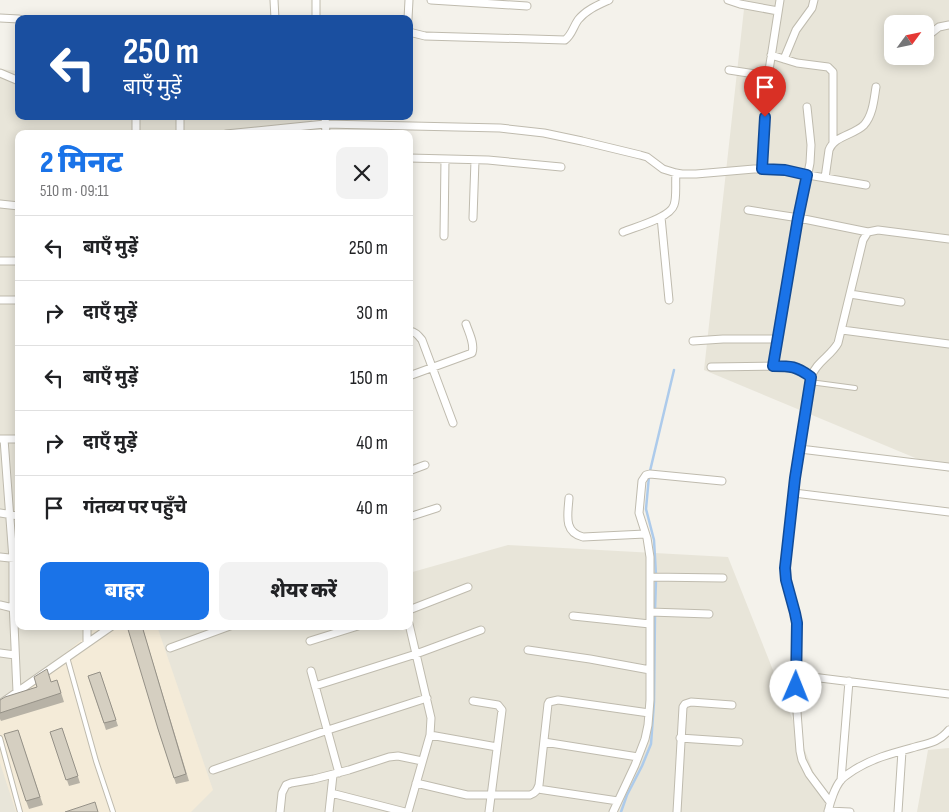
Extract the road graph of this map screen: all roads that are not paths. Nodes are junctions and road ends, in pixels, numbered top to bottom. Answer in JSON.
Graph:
{"nodes":[{"id":1,"x":274,"y":0,"type":"edge"},
{"id":2,"x":316,"y":0,"type":"edge"},
{"id":3,"x":409,"y":0,"type":"edge"},
{"id":4,"x":431,"y":0,"type":"edge"},
{"id":5,"x":609,"y":0,"type":"edge"},
{"id":6,"x":728,"y":0,"type":"edge"},
{"id":7,"x":780,"y":0,"type":"edge"},
{"id":8,"x":814,"y":0,"type":"edge"},
{"id":9,"x":527,"y":6,"type":"dead end"},
{"id":10,"x":778,"y":11,"type":"junction"},
{"id":11,"x":275,"y":15,"type":"edge"},
{"id":12,"x":316,"y":15,"type":"edge"},
{"id":13,"x":408,"y":15,"type":"edge"},
{"id":14,"x":0,"y":18,"type":"edge"},
{"id":15,"x":15,"y":19,"type":"edge"},
{"id":16,"x":949,"y":25,"type":"edge"},
{"id":17,"x":934,"y":31,"type":"edge"},
{"id":18,"x":413,"y":33,"type":"edge"},
{"id":19,"x":771,"y":55,"type":"junction"},
{"id":20,"x":784,"y":59,"type":"junction"},
{"id":21,"x":729,"y":70,"type":"dead end"},
{"id":22,"x":0,"y":73,"type":"edge"},
{"id":23,"x":768,"y":76,"type":"junction"},
{"id":24,"x":15,"y":79,"type":"edge"},
{"id":25,"x":876,"y":87,"type":"dead end"},
{"id":26,"x":807,"y":106,"type":"dead end"},
{"id":27,"x":325,"y":120,"type":"edge"},
{"id":28,"x":325,"y":124,"type":"junction"},
{"id":29,"x":266,"y":130,"type":"edge"},
{"id":30,"x":326,"y":130,"type":"edge"},
{"id":31,"x":833,"y":143,"type":"junction"},
{"id":32,"x":413,"y":158,"type":"edge"},
{"id":33,"x":445,"y":159,"type":"junction"},
{"id":34,"x":475,"y":160,"type":"junction"},
{"id":35,"x":561,"y":167,"type":"dead end"},
{"id":36,"x":762,"y":169,"type":"junction"},
{"id":37,"x":676,"y":173,"type":"junction"},
{"id":38,"x":807,"y":175,"type":"junction"},
{"id":39,"x":825,"y":178,"type":"junction"},
{"id":40,"x":866,"y":185,"type":"dead end"},
{"id":41,"x":0,"y":204,"type":"edge"},
{"id":42,"x":15,"y":206,"type":"edge"},
{"id":43,"x":748,"y":210,"type":"dead end"},
{"id":44,"x":661,"y":217,"type":"junction"},
{"id":45,"x":473,"y":218,"type":"dead end"},
{"id":46,"x":798,"y":218,"type":"junction"},
{"id":47,"x":623,"y":232,"type":"dead end"},
{"id":48,"x":868,"y":232,"type":"junction"},
{"id":49,"x":444,"y":236,"type":"dead end"},
{"id":50,"x":949,"y":239,"type":"edge"},
{"id":51,"x":0,"y":261,"type":"edge"},
{"id":52,"x":15,"y":262,"type":"edge"},
{"id":53,"x":850,"y":294,"type":"junction"},
{"id":54,"x":0,"y":300,"type":"edge"},
{"id":55,"x":15,"y":300,"type":"edge"},
{"id":56,"x":669,"y":300,"type":"dead end"},
{"id":57,"x":901,"y":302,"type":"dead end"},
{"id":58,"x":466,"y":324,"type":"dead end"},
{"id":59,"x":842,"y":330,"type":"junction"},
{"id":60,"x":413,"y":332,"type":"edge"},
{"id":61,"x":777,"y":339,"type":"junction"},
{"id":62,"x":693,"y":342,"type":"dead end"},
{"id":63,"x":949,"y":344,"type":"edge"},
{"id":64,"x":773,"y":366,"type":"junction"},
{"id":65,"x":711,"y":367,"type":"dead end"},
{"id":66,"x":433,"y":368,"type":"junction"},
{"id":67,"x":413,"y":375,"type":"edge"},
{"id":68,"x":811,"y":379,"type":"junction"},
{"id":69,"x":855,"y":388,"type":"dead end"},
{"id":70,"x":453,"y":423,"type":"dead end"},
{"id":71,"x":2,"y":439,"type":"edge"},
{"id":72,"x":15,"y":439,"type":"edge"},
{"id":73,"x":800,"y":449,"type":"junction"},
{"id":74,"x":425,"y":465,"type":"dead end"},
{"id":75,"x":949,"y":466,"type":"edge"},
{"id":76,"x":413,"y":470,"type":"edge"},
{"id":77,"x":722,"y":481,"type":"dead end"},
{"id":78,"x":794,"y":493,"type":"junction"},
{"id":79,"x":569,"y":498,"type":"dead end"},
{"id":80,"x":437,"y":508,"type":"dead end"},
{"id":81,"x":949,"y":512,"type":"edge"},
{"id":82,"x":0,"y":513,"type":"edge"},
{"id":83,"x":10,"y":515,"type":"junction"},
{"id":84,"x":15,"y":516,"type":"edge"},
{"id":85,"x":413,"y":516,"type":"edge"},
{"id":86,"x":646,"y":534,"type":"junction"},
{"id":87,"x":15,"y":552,"type":"edge"},
{"id":88,"x":0,"y":557,"type":"edge"},
{"id":89,"x":15,"y":559,"type":"edge"},
{"id":90,"x":15,"y":575,"type":"edge"},
{"id":91,"x":650,"y":577,"type":"junction"},
{"id":92,"x":723,"y":578,"type":"dead end"},
{"id":93,"x":468,"y":587,"type":"dead end"},
{"id":94,"x":0,"y":605,"type":"edge"},
{"id":95,"x":13,"y":608,"type":"junction"},
{"id":96,"x":413,"y":608,"type":"edge"},
{"id":97,"x":650,"y":612,"type":"junction"},
{"id":98,"x":709,"y":614,"type":"dead end"},
{"id":99,"x":573,"y":616,"type":"dead end"},
{"id":100,"x":650,"y":624,"type":"junction"},
{"id":101,"x":87,"y":630,"type":"edge"},
{"id":102,"x":106,"y":630,"type":"edge"},
{"id":103,"x":219,"y":630,"type":"edge"},
{"id":104,"x":345,"y":630,"type":"edge"},
{"id":105,"x":410,"y":630,"type":"edge"},
{"id":106,"x":480,"y":630,"type":"dead end"},
{"id":107,"x":310,"y":641,"type":"dead end"},
{"id":108,"x":87,"y":643,"type":"junction"},
{"id":109,"x":170,"y":648,"type":"dead end"},
{"id":110,"x":528,"y":650,"type":"dead end"},
{"id":111,"x":0,"y":653,"type":"edge"},
{"id":112,"x":416,"y":654,"type":"junction"},
{"id":113,"x":15,"y":655,"type":"junction"},
{"id":114,"x":67,"y":657,"type":"junction"},
{"id":115,"x":650,"y":670,"type":"junction"},
{"id":116,"x":311,"y":671,"type":"dead end"},
{"id":117,"x":796,"y":674,"type":"junction"},
{"id":118,"x":849,"y":681,"type":"junction"},
{"id":119,"x":315,"y":686,"type":"junction"},
{"id":120,"x":17,"y":692,"type":"junction"},
{"id":121,"x":949,"y":694,"type":"edge"},
{"id":122,"x":427,"y":698,"type":"junction"},
{"id":123,"x":473,"y":702,"type":"dead end"},
{"id":124,"x":0,"y":704,"type":"edge"},
{"id":125,"x":732,"y":705,"type":"dead end"},
{"id":126,"x":649,"y":713,"type":"junction"},
{"id":127,"x":328,"y":730,"type":"junction"},
{"id":128,"x":949,"y":730,"type":"edge"},
{"id":129,"x":430,"y":735,"type":"junction"},
{"id":130,"x":0,"y":738,"type":"edge"},
{"id":131,"x":680,"y":738,"type":"junction"},
{"id":132,"x":544,"y":742,"type":"junction"},
{"id":133,"x":739,"y":742,"type":"dead end"},
{"id":134,"x":497,"y":747,"type":"junction"},
{"id":135,"x":902,"y":751,"type":"junction"},
{"id":136,"x":638,"y":757,"type":"junction"},
{"id":137,"x":422,"y":761,"type":"junction"},
{"id":138,"x":213,"y":770,"type":"dead end"},
{"id":139,"x":336,"y":774,"type":"junction"},
{"id":140,"x":841,"y":780,"type":"junction"},
{"id":141,"x":416,"y":784,"type":"junction"},
{"id":142,"x":538,"y":789,"type":"junction"},
{"id":143,"x":331,"y":793,"type":"junction"},
{"id":144,"x":492,"y":795,"type":"junction"},
{"id":145,"x":618,"y":801,"type":"junction"},
{"id":146,"x":830,"y":802,"type":"junction"},
{"id":147,"x":20,"y":812,"type":"edge"},
{"id":148,"x":113,"y":812,"type":"edge"},
{"id":149,"x":280,"y":812,"type":"edge"},
{"id":150,"x":330,"y":812,"type":"edge"},
{"id":151,"x":407,"y":812,"type":"edge"},
{"id":152,"x":490,"y":812,"type":"edge"},
{"id":153,"x":614,"y":812,"type":"edge"},
{"id":154,"x":677,"y":812,"type":"edge"},
{"id":155,"x":828,"y":812,"type":"edge"},
{"id":156,"x":850,"y":812,"type":"edge"},
{"id":157,"x":898,"y":812,"type":"edge"}],
"edges":[{"from":1,"to":11,"type":"street"},
{"from":2,"to":12,"type":"street"},
{"from":3,"to":13,"type":"street"},
{"from":4,"to":9,"type":"street"},
{"from":5,"to":18,"type":"street"},
{"from":6,"to":10,"type":"street"},
{"from":7,"to":10,"type":"street"},
{"from":8,"to":20,"type":"street"},
{"from":10,"to":19,"type":"street"},
{"from":14,"to":15,"type":"street"},
{"from":16,"to":17,"type":"street"},
{"from":19,"to":20,"type":"street"},
{"from":19,"to":23,"type":"street"},
{"from":20,"to":31,"type":"street"},
{"from":21,"to":23,"type":"street"},
{"from":22,"to":24,"type":"street"},
{"from":23,"to":36,"type":"street"},
{"from":25,"to":31,"type":"street"},
{"from":26,"to":38,"type":"street"},
{"from":27,"to":28,"type":"street"},
{"from":28,"to":29,"type":"street"},
{"from":28,"to":30,"type":"street"},
{"from":28,"to":37,"type":"street"},
{"from":31,"to":39,"type":"street"},
{"from":32,"to":33,"type":"street"},
{"from":33,"to":34,"type":"street"},
{"from":33,"to":49,"type":"street"},
{"from":34,"to":35,"type":"street"},
{"from":34,"to":45,"type":"street"},
{"from":36,"to":37,"type":"street"},
{"from":36,"to":38,"type":"street"},
{"from":37,"to":44,"type":"street"},
{"from":38,"to":39,"type":"street"},
{"from":38,"to":46,"type":"street"},
{"from":39,"to":40,"type":"street"},
{"from":41,"to":42,"type":"street"},
{"from":43,"to":46,"type":"street"},
{"from":44,"to":47,"type":"street"},
{"from":44,"to":56,"type":"street"},
{"from":46,"to":48,"type":"street"},
{"from":46,"to":61,"type":"street"},
{"from":48,"to":50,"type":"street"},
{"from":48,"to":53,"type":"street"},
{"from":51,"to":52,"type":"street"},
{"from":53,"to":57,"type":"street"},
{"from":53,"to":59,"type":"street"},
{"from":54,"to":55,"type":"street"},
{"from":58,"to":66,"type":"street"},
{"from":59,"to":63,"type":"street"},
{"from":59,"to":68,"type":"street"},
{"from":60,"to":66,"type":"street"},
{"from":61,"to":62,"type":"street"},
{"from":61,"to":64,"type":"street"},
{"from":64,"to":65,"type":"street"},
{"from":64,"to":68,"type":"street"},
{"from":66,"to":67,"type":"street"},
{"from":66,"to":70,"type":"street"},
{"from":68,"to":69,"type":"lane"},
{"from":68,"to":73,"type":"street"},
{"from":71,"to":72,"type":"street"},
{"from":71,"to":83,"type":"street"},
{"from":73,"to":75,"type":"street"},
{"from":73,"to":78,"type":"street"},
{"from":74,"to":76,"type":"street"},
{"from":77,"to":86,"type":"street"},
{"from":78,"to":81,"type":"street"},
{"from":78,"to":117,"type":"street"},
{"from":79,"to":86,"type":"street"},
{"from":80,"to":85,"type":"street"},
{"from":82,"to":83,"type":"street"},
{"from":83,"to":84,"type":"street"},
{"from":83,"to":87,"type":"street"},
{"from":86,"to":91,"type":"street"},
{"from":88,"to":89,"type":"street"},
{"from":90,"to":95,"type":"street"},
{"from":91,"to":92,"type":"street"},
{"from":91,"to":97,"type":"street"},
{"from":93,"to":96,"type":"street"},
{"from":94,"to":95,"type":"street"},
{"from":95,"to":113,"type":"street"},
{"from":97,"to":98,"type":"street"},
{"from":97,"to":100,"type":"street"},
{"from":99,"to":100,"type":"street"},
{"from":100,"to":115,"type":"street"},
{"from":101,"to":108,"type":"street"},
{"from":102,"to":108,"type":"street"},
{"from":103,"to":109,"type":"street"},
{"from":104,"to":107,"type":"street"},
{"from":105,"to":112,"type":"street"},
{"from":106,"to":112,"type":"street"},
{"from":108,"to":114,"type":"street"},
{"from":110,"to":115,"type":"street"},
{"from":111,"to":113,"type":"street"},
{"from":112,"to":119,"type":"street"},
{"from":112,"to":122,"type":"street"},
{"from":113,"to":120,"type":"street"},
{"from":114,"to":120,"type":"street"},
{"from":114,"to":148,"type":"lane"},
{"from":115,"to":126,"type":"street"},
{"from":116,"to":119,"type":"street"},
{"from":117,"to":118,"type":"street"},
{"from":117,"to":146,"type":"street"},
{"from":118,"to":121,"type":"street"},
{"from":118,"to":140,"type":"street"},
{"from":119,"to":127,"type":"street"},
{"from":120,"to":124,"type":"street"},
{"from":122,"to":127,"type":"street"},
{"from":122,"to":129,"type":"street"},
{"from":123,"to":134,"type":"street"},
{"from":125,"to":131,"type":"street"},
{"from":126,"to":132,"type":"street"},
{"from":126,"to":136,"type":"street"},
{"from":127,"to":138,"type":"street"},
{"from":127,"to":139,"type":"street"},
{"from":128,"to":135,"type":"street"},
{"from":129,"to":134,"type":"street"},
{"from":129,"to":137,"type":"street"},
{"from":130,"to":147,"type":"lane"},
{"from":131,"to":133,"type":"street"},
{"from":131,"to":154,"type":"street"},
{"from":132,"to":136,"type":"street"},
{"from":132,"to":142,"type":"street"},
{"from":134,"to":144,"type":"street"},
{"from":135,"to":140,"type":"street"},
{"from":135,"to":157,"type":"street"},
{"from":136,"to":145,"type":"street"},
{"from":137,"to":139,"type":"street"},
{"from":137,"to":141,"type":"street"},
{"from":139,"to":143,"type":"street"},
{"from":139,"to":149,"type":"street"},
{"from":140,"to":146,"type":"street"},
{"from":141,"to":144,"type":"street"},
{"from":141,"to":151,"type":"street"},
{"from":142,"to":144,"type":"street"},
{"from":142,"to":145,"type":"street"},
{"from":143,"to":150,"type":"street"},
{"from":143,"to":151,"type":"street"},
{"from":144,"to":152,"type":"street"},
{"from":145,"to":153,"type":"street"},
{"from":146,"to":155,"type":"street"},
{"from":155,"to":156,"type":"street"}]}
